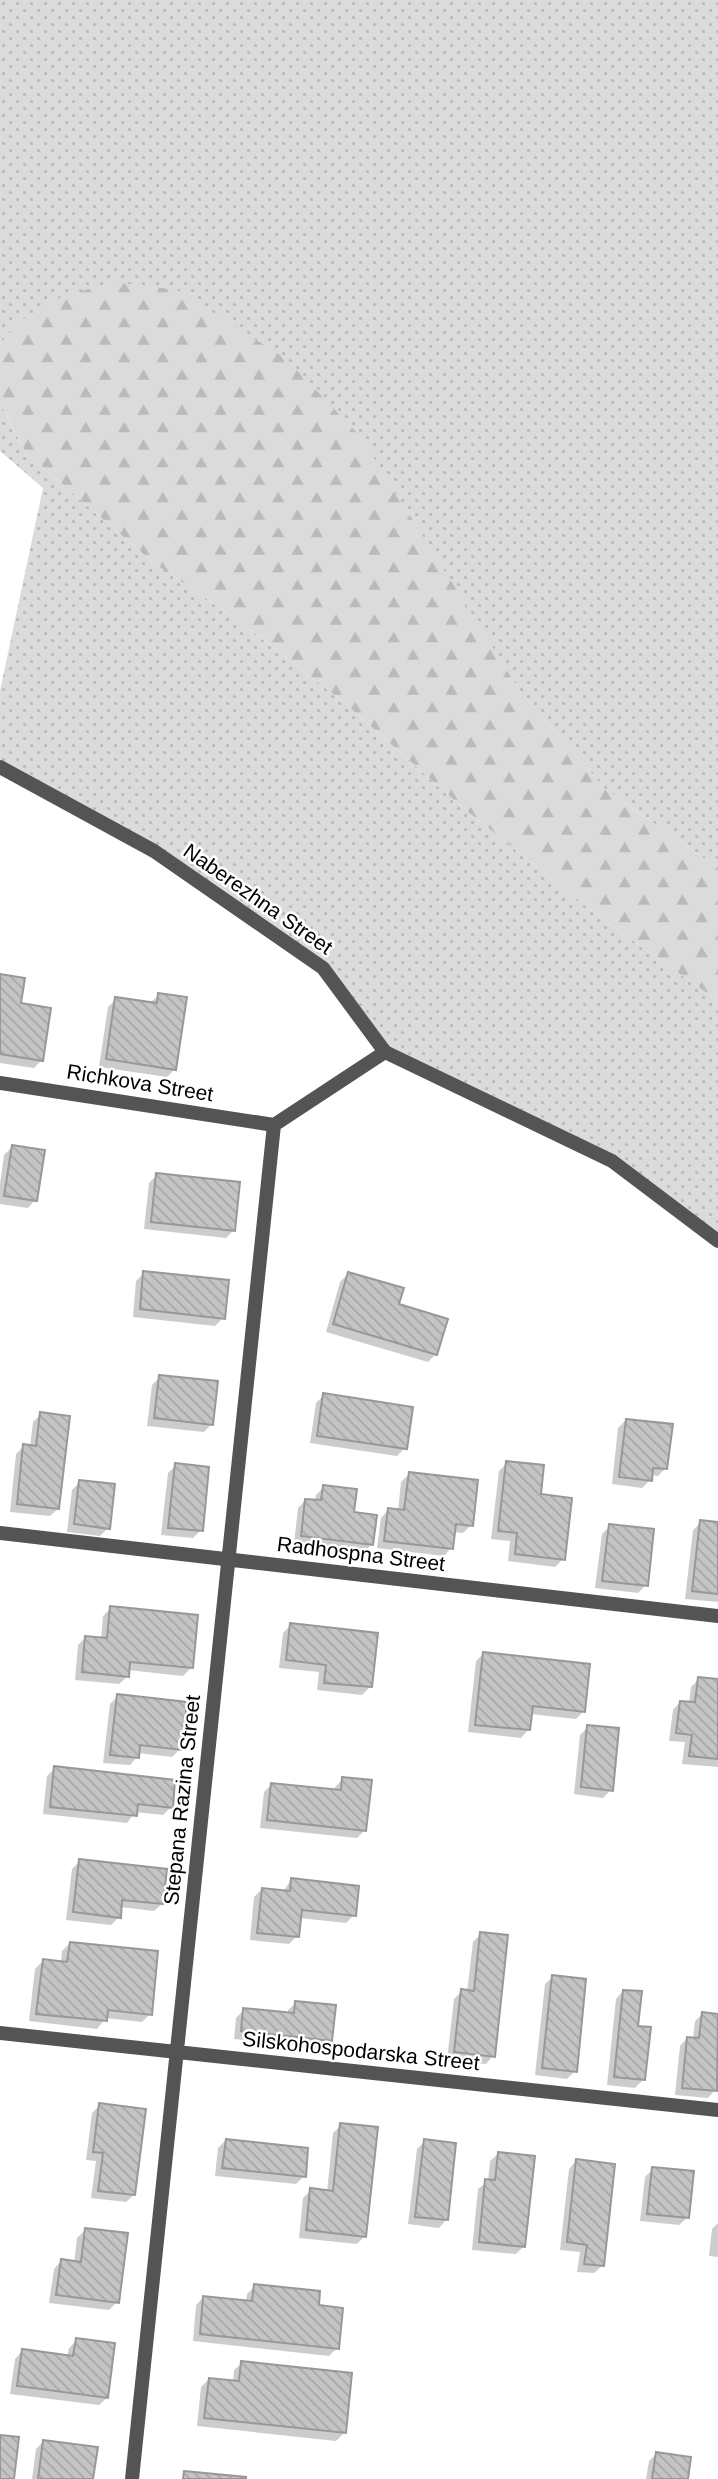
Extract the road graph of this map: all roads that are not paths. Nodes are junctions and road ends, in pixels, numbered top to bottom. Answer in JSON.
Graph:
{"nodes":[{"id":1,"x":0,"y":767,"type":"edge"},
{"id":2,"x":385,"y":1052,"type":"junction"},
{"id":3,"x":0,"y":1083,"type":"edge"},
{"id":4,"x":274,"y":1125,"type":"junction"},
{"id":5,"x":718,"y":1241,"type":"edge"},
{"id":6,"x":0,"y":1533,"type":"edge"},
{"id":7,"x":229,"y":1559,"type":"junction"},
{"id":8,"x":718,"y":1616,"type":"edge"},
{"id":9,"x":0,"y":2033,"type":"edge"},
{"id":10,"x":177,"y":2052,"type":"junction"},
{"id":11,"x":718,"y":2110,"type":"edge"},
{"id":12,"x":132,"y":2479,"type":"edge"}],
"edges":[{"from":1,"to":2,"type":"street","name":"Naberezhna Street"},
{"from":2,"to":4,"type":"street"},
{"from":2,"to":5,"type":"street","name":"Naberezhna Street"},
{"from":3,"to":4,"type":"street","name":"Richkova Street"},
{"from":4,"to":7,"type":"street","name":"Stepana Razina Street"},
{"from":6,"to":7,"type":"street","name":"Radhospna Street"},
{"from":7,"to":8,"type":"street","name":"Radhospna Street"},
{"from":7,"to":10,"type":"street","name":"Stepana Razina Street"},
{"from":9,"to":10,"type":"street","name":"Silskohospodarska Street"},
{"from":10,"to":11,"type":"street","name":"Silskohospodarska Street"},
{"from":10,"to":12,"type":"street","name":"Stepana Razina Street"}]}
